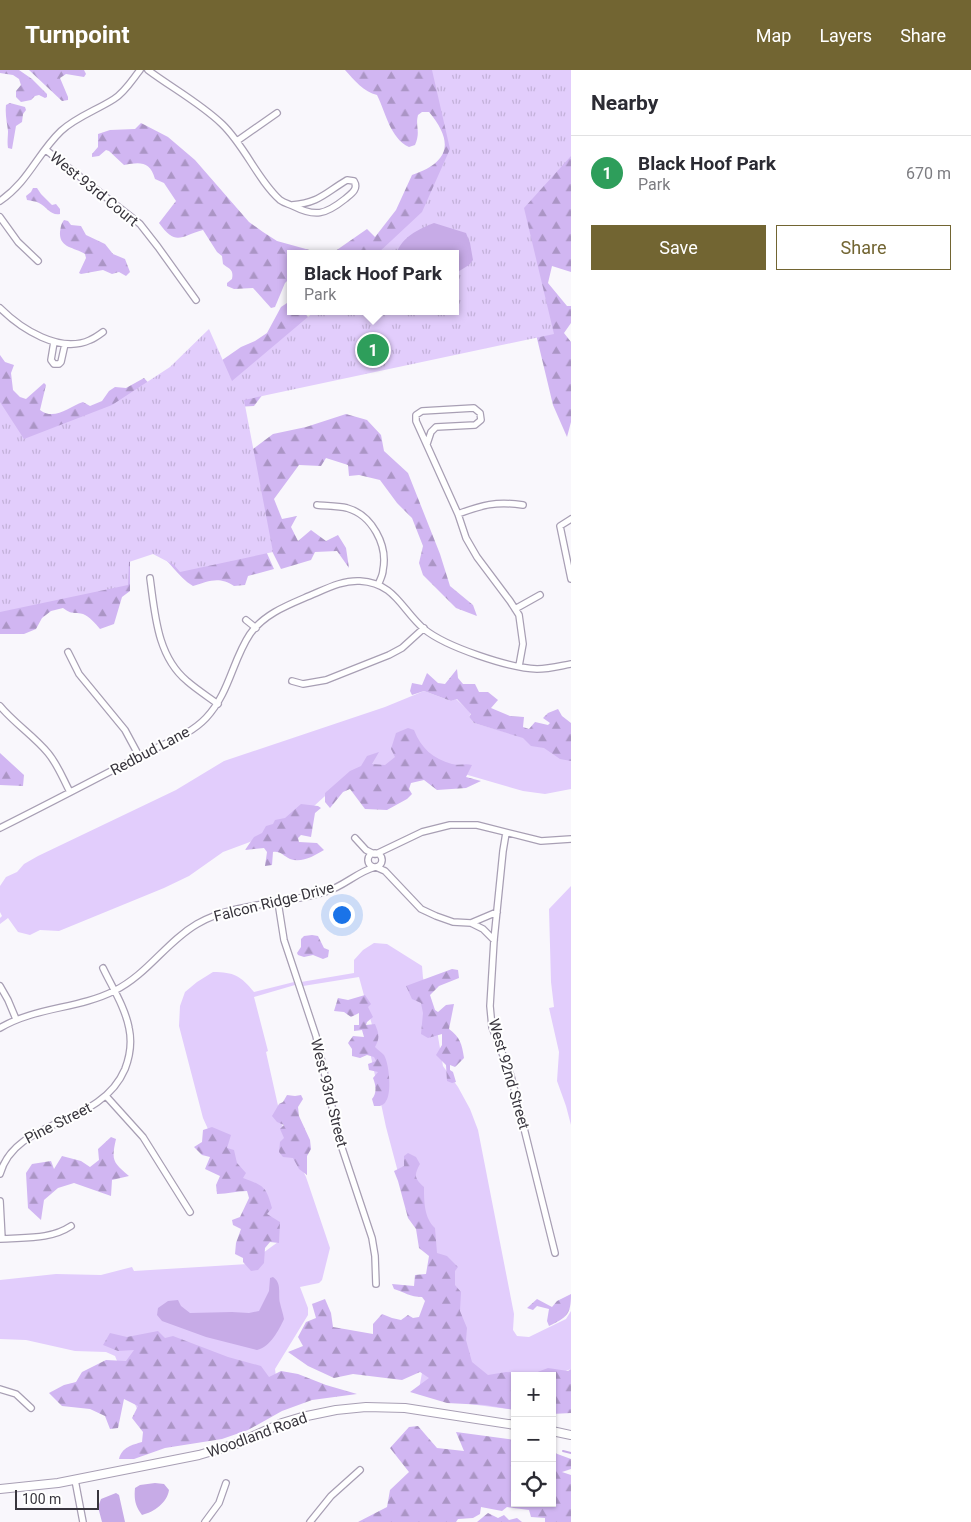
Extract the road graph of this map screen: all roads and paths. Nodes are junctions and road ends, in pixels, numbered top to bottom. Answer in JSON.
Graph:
{"nodes":[{"id":1,"x":140,"y":70,"type":"edge"},
{"id":2,"x":148,"y":70,"type":"edge"},
{"id":3,"x":277,"y":113,"type":"dead end"},
{"id":4,"x":237,"y":141,"type":"junction"},
{"id":5,"x":46,"y":150,"type":"junction"},
{"id":6,"x":0,"y":201,"type":"edge"},
{"id":7,"x":292,"y":205,"type":"junction"},
{"id":8,"x":0,"y":217,"type":"edge"},
{"id":9,"x":38,"y":261,"type":"dead end"},
{"id":10,"x":196,"y":300,"type":"dead end"},
{"id":11,"x":0,"y":308,"type":"edge"},
{"id":12,"x":103,"y":332,"type":"dead end"},
{"id":13,"x":54,"y":342,"type":"junction"},
{"id":14,"x":65,"y":344,"type":"junction"},
{"id":15,"x":427,"y":444,"type":"junction"},
{"id":16,"x":316,"y":505,"type":"dead end"},
{"id":17,"x":523,"y":505,"type":"dead end"},
{"id":18,"x":458,"y":514,"type":"junction"},
{"id":19,"x":571,"y":519,"type":"edge"},
{"id":20,"x":150,"y":578,"type":"dead end"},
{"id":21,"x":571,"y":579,"type":"edge"},
{"id":22,"x":378,"y":584,"type":"junction"},
{"id":23,"x":540,"y":595,"type":"dead end"},
{"id":24,"x":515,"y":608,"type":"junction"},
{"id":25,"x":246,"y":620,"type":"dead end"},
{"id":26,"x":256,"y":628,"type":"junction"},
{"id":27,"x":424,"y":628,"type":"junction"},
{"id":28,"x":68,"y":652,"type":"dead end"},
{"id":29,"x":571,"y":664,"type":"edge"},
{"id":30,"x":519,"y":666,"type":"junction"},
{"id":31,"x":292,"y":681,"type":"dead end"},
{"id":32,"x":218,"y":704,"type":"junction"},
{"id":33,"x":0,"y":706,"type":"edge"},
{"id":34,"x":138,"y":756,"type":"junction"},
{"id":35,"x":70,"y":792,"type":"junction"},
{"id":36,"x":0,"y":828,"type":"edge"},
{"id":37,"x":506,"y":833,"type":"junction"},
{"id":38,"x":355,"y":838,"type":"dead end"},
{"id":39,"x":571,"y":839,"type":"edge"},
{"id":40,"x":389,"y":848,"type":"junction"},
{"id":41,"x":366,"y":850,"type":"junction"},
{"id":42,"x":375,"y":854,"type":"junction"},
{"id":43,"x":368,"y":859,"type":"junction"},
{"id":44,"x":381,"y":860,"type":"junction"},
{"id":45,"x":376,"y":867,"type":"junction"},
{"id":46,"x":364,"y":870,"type":"junction"},
{"id":47,"x":385,"y":871,"type":"junction"},
{"id":48,"x":278,"y":902,"type":"junction"},
{"id":49,"x":497,"y":912,"type":"junction"},
{"id":50,"x":471,"y":923,"type":"junction"},
{"id":51,"x":494,"y":940,"type":"junction"},
{"id":52,"x":103,"y":968,"type":"dead end"},
{"id":53,"x":0,"y":986,"type":"edge"},
{"id":54,"x":114,"y":991,"type":"junction"},
{"id":55,"x":16,"y":1019,"type":"junction"},
{"id":56,"x":0,"y":1028,"type":"edge"},
{"id":57,"x":106,"y":1096,"type":"junction"},
{"id":58,"x":0,"y":1174,"type":"edge"},
{"id":59,"x":0,"y":1201,"type":"edge"},
{"id":60,"x":190,"y":1212,"type":"dead end"},
{"id":61,"x":71,"y":1226,"type":"dead end"},
{"id":62,"x":1,"y":1239,"type":"edge"},
{"id":63,"x":555,"y":1253,"type":"dead end"},
{"id":64,"x":376,"y":1284,"type":"dead end"},
{"id":65,"x":0,"y":1389,"type":"edge"},
{"id":66,"x":32,"y":1408,"type":"dead end"},
{"id":67,"x":511,"y":1424,"type":"edge"},
{"id":68,"x":556,"y":1432,"type":"edge"},
{"id":69,"x":571,"y":1435,"type":"edge"},
{"id":70,"x":360,"y":1470,"type":"dead end"},
{"id":71,"x":75,"y":1480,"type":"junction"},
{"id":72,"x":226,"y":1483,"type":"dead end"},
{"id":73,"x":0,"y":1489,"type":"edge"},
{"id":74,"x":83,"y":1522,"type":"edge"},
{"id":75,"x":205,"y":1522,"type":"edge"},
{"id":76,"x":310,"y":1522,"type":"edge"}],
"edges":[{"from":1,"to":5,"type":"street"},
{"from":2,"to":4,"type":"street"},
{"from":3,"to":4,"type":"street"},
{"from":4,"to":7,"type":"street"},
{"from":5,"to":6,"type":"street"},
{"from":5,"to":10,"type":"street","name":"West 93rd Court"},
{"from":7,"to":7,"type":"street"},
{"from":8,"to":9,"type":"street"},
{"from":11,"to":13,"type":"street"},
{"from":12,"to":14,"type":"street"},
{"from":13,"to":14,"type":"street"},
{"from":13,"to":14,"type":"street"},
{"from":15,"to":15,"type":"street"},
{"from":15,"to":18,"type":"street"},
{"from":16,"to":22,"type":"street"},
{"from":17,"to":18,"type":"street"},
{"from":18,"to":24,"type":"street"},
{"from":19,"to":21,"type":"street"},
{"from":20,"to":32,"type":"street"},
{"from":22,"to":26,"type":"street","name":"Redbud Lane"},
{"from":22,"to":27,"type":"street","name":"Redbud Lane"},
{"from":23,"to":24,"type":"street"},
{"from":24,"to":30,"type":"street"},
{"from":25,"to":26,"type":"street"},
{"from":26,"to":32,"type":"street","name":"Redbud Lane"},
{"from":27,"to":30,"type":"street","name":"Redbud Lane"},
{"from":27,"to":31,"type":"street"},
{"from":28,"to":34,"type":"street"},
{"from":29,"to":30,"type":"street","name":"Redbud Lane"},
{"from":32,"to":34,"type":"street","name":"Redbud Lane"},
{"from":33,"to":35,"type":"street"},
{"from":34,"to":35,"type":"street","name":"Redbud Lane"},
{"from":35,"to":36,"type":"street","name":"Redbud Lane"},
{"from":37,"to":39,"type":"street"},
{"from":37,"to":40,"type":"street"},
{"from":37,"to":49,"type":"street","name":"West 92nd Street"},
{"from":38,"to":41,"type":"street"},
{"from":40,"to":42,"type":"street"},
{"from":40,"to":44,"type":"street"},
{"from":41,"to":42,"type":"street"},
{"from":41,"to":43,"type":"street"},
{"from":42,"to":43,"type":"street"},
{"from":42,"to":44,"type":"street"},
{"from":43,"to":45,"type":"street"},
{"from":43,"to":46,"type":"street"},
{"from":44,"to":45,"type":"street"},
{"from":44,"to":47,"type":"street"},
{"from":45,"to":46,"type":"street","name":"Falcon Ridge Drive"},
{"from":45,"to":47,"type":"street"},
{"from":46,"to":48,"type":"street","name":"Falcon Ridge Drive"},
{"from":47,"to":50,"type":"street"},
{"from":48,"to":54,"type":"street","name":"Falcon Ridge Drive"},
{"from":48,"to":64,"type":"street","name":"West 93rd Street"},
{"from":49,"to":50,"type":"street"},
{"from":49,"to":51,"type":"street","name":"West 92nd Street"},
{"from":50,"to":51,"type":"street"},
{"from":51,"to":63,"type":"street","name":"West 92nd Street"},
{"from":52,"to":54,"type":"street"},
{"from":53,"to":55,"type":"street"},
{"from":54,"to":55,"type":"street","name":"Falcon Ridge Drive"},
{"from":54,"to":57,"type":"street","name":"Pine Street"},
{"from":55,"to":56,"type":"street","name":"Falcon Ridge Drive"},
{"from":57,"to":58,"type":"street","name":"Pine Street"},
{"from":57,"to":60,"type":"street"},
{"from":59,"to":62,"type":"street"},
{"from":61,"to":62,"type":"street"},
{"from":65,"to":66,"type":"street"},
{"from":67,"to":71,"type":"main road","name":"Woodland Road"},
{"from":68,"to":69,"type":"main road"},
{"from":70,"to":76,"type":"street"},
{"from":71,"to":73,"type":"main road","name":"Woodland Road"},
{"from":71,"to":74,"type":"street"},
{"from":72,"to":75,"type":"street"}]}
